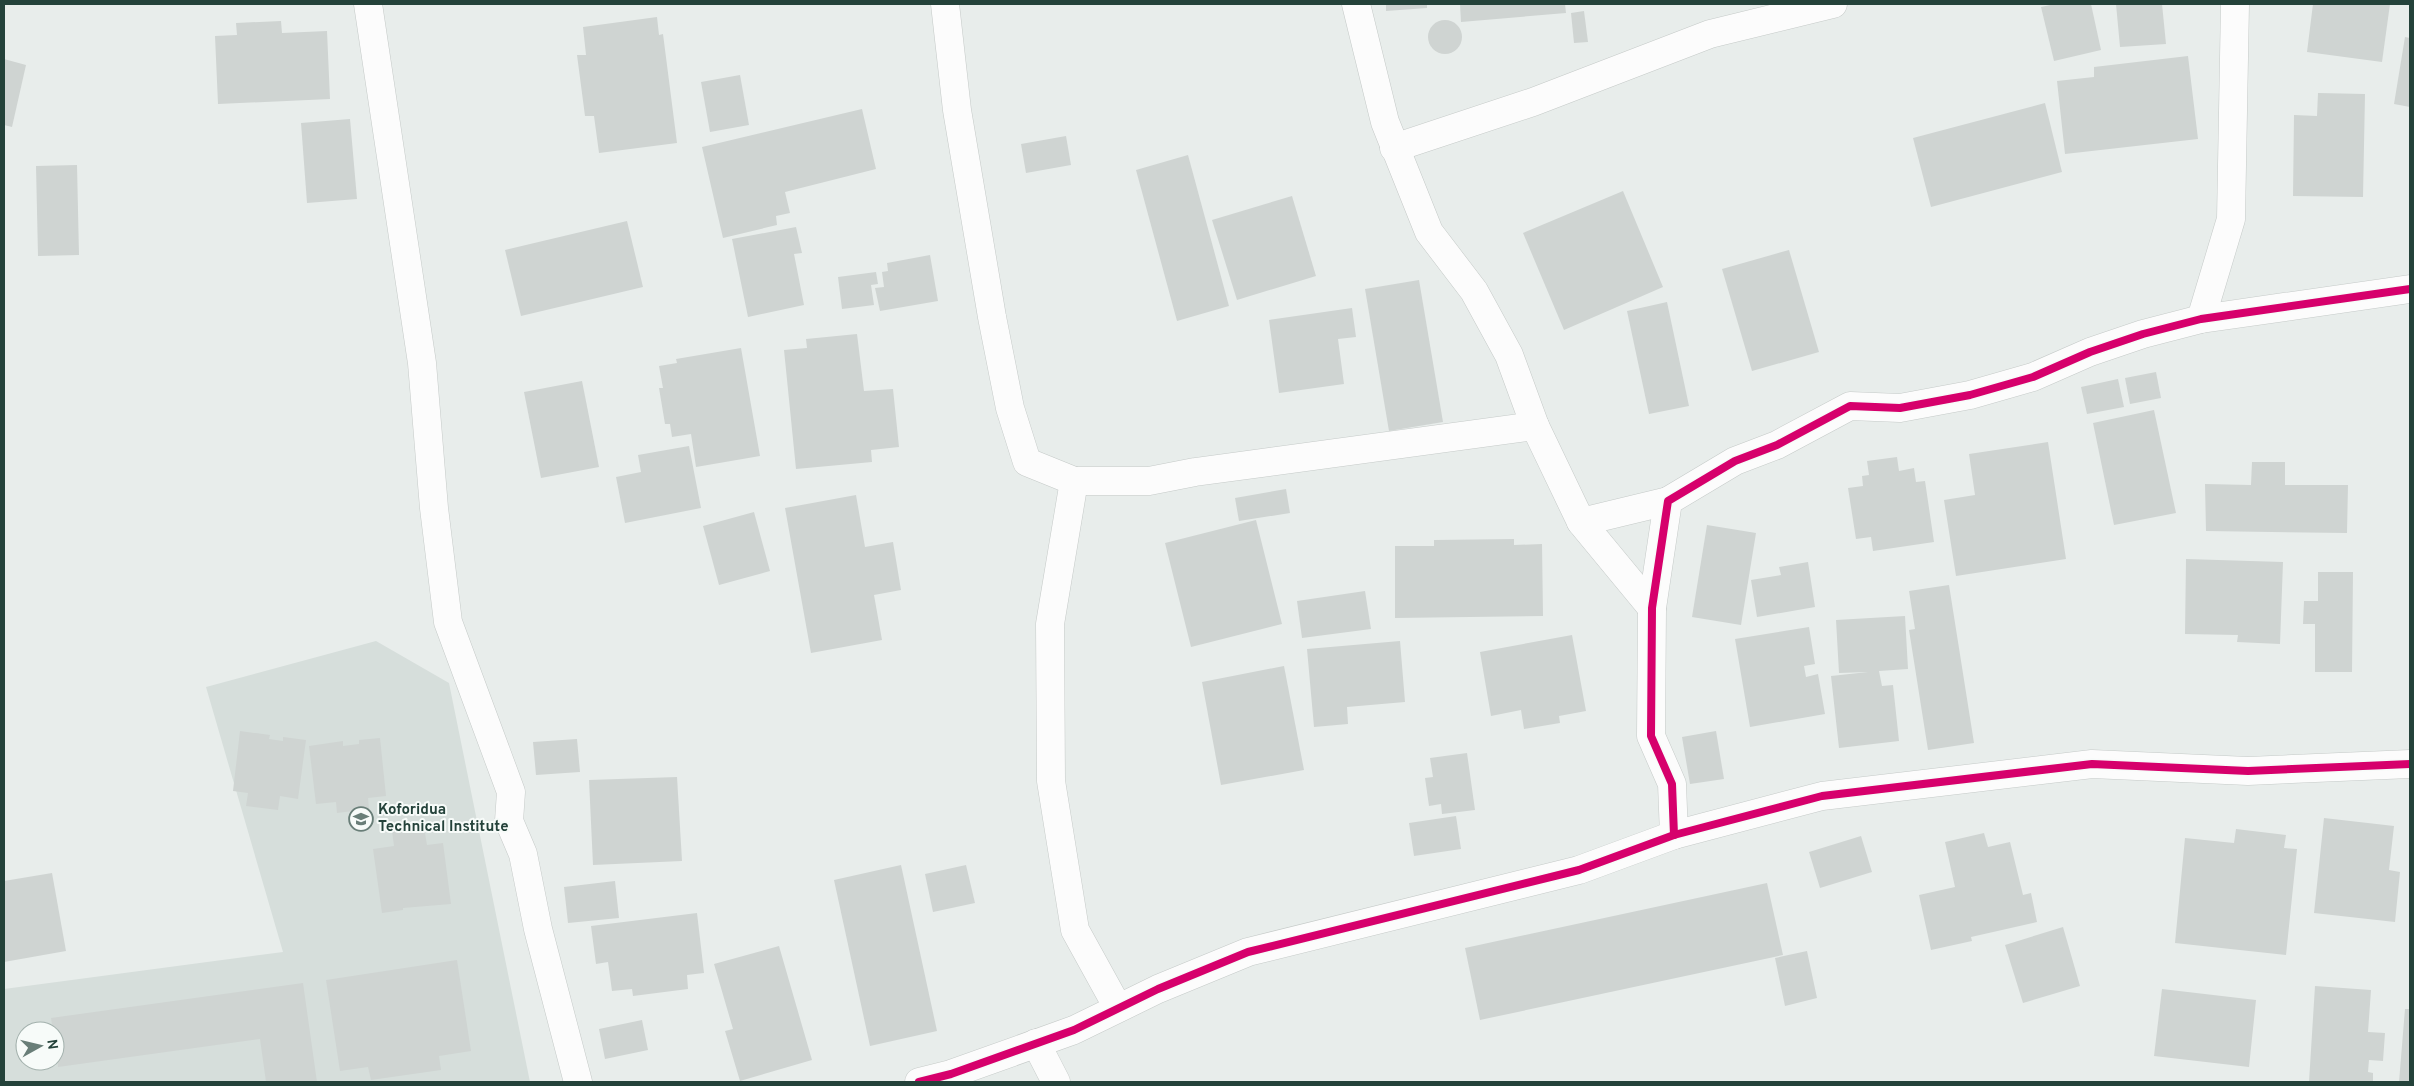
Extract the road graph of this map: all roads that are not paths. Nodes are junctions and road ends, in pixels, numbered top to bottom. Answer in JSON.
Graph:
{"nodes":[{"id":1,"x":368,"y":4,"type":"edge"},
{"id":2,"x":945,"y":4,"type":"edge"},
{"id":3,"x":1356,"y":4,"type":"edge"},
{"id":4,"x":1833,"y":4,"type":"edge"},
{"id":5,"x":2235,"y":4,"type":"edge"},
{"id":6,"x":1394,"y":148,"type":"junction"},
{"id":7,"x":2410,"y":289,"type":"edge"},
{"id":8,"x":2201,"y":319,"type":"junction"},
{"id":9,"x":1536,"y":426,"type":"junction"},
{"id":10,"x":1074,"y":481,"type":"junction"},
{"id":11,"x":1668,"y":501,"type":"junction"},
{"id":12,"x":1581,"y":522,"type":"junction"},
{"id":13,"x":1652,"y":608,"type":"junction"},
{"id":14,"x":2410,"y":764,"type":"edge"},
{"id":15,"x":1674,"y":835,"type":"junction"},
{"id":16,"x":1118,"y":1008,"type":"junction"},
{"id":17,"x":1036,"y":1043,"type":"junction"},
{"id":18,"x":578,"y":1082,"type":"edge"},
{"id":19,"x":919,"y":1082,"type":"edge"},
{"id":20,"x":1056,"y":1082,"type":"edge"}],
"edges":[{"from":1,"to":18,"type":"street"},
{"from":2,"to":10,"type":"street"},
{"from":3,"to":6,"type":"street"},
{"from":4,"to":6,"type":"street"},
{"from":5,"to":8,"type":"street"},
{"from":6,"to":9,"type":"street"},
{"from":7,"to":8,"type":"street"},
{"from":8,"to":11,"type":"street"},
{"from":9,"to":10,"type":"street"},
{"from":9,"to":12,"type":"street"},
{"from":10,"to":16,"type":"street"},
{"from":11,"to":12,"type":"street"},
{"from":11,"to":13,"type":"street"},
{"from":12,"to":13,"type":"street"},
{"from":13,"to":15,"type":"street"},
{"from":14,"to":15,"type":"street"},
{"from":15,"to":16,"type":"street"},
{"from":16,"to":17,"type":"street"},
{"from":17,"to":19,"type":"street"},
{"from":17,"to":20,"type":"street"}]}
